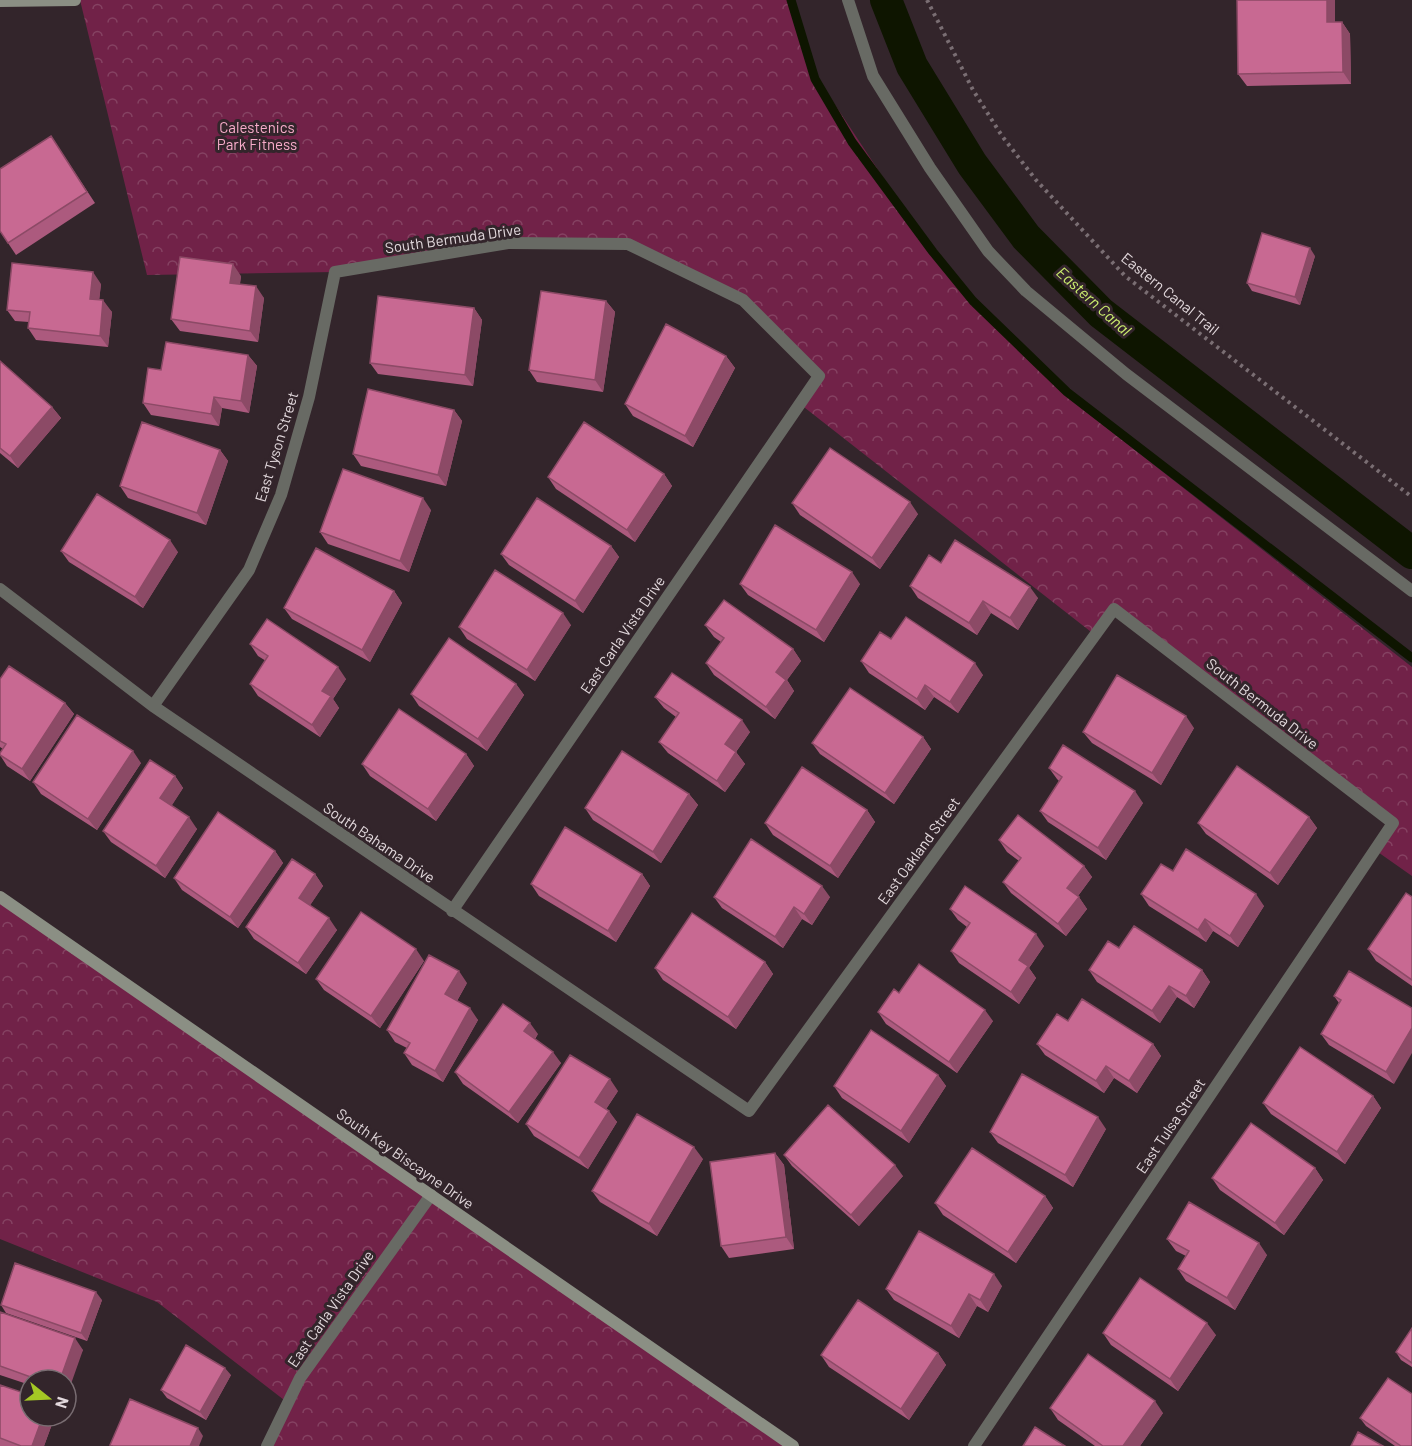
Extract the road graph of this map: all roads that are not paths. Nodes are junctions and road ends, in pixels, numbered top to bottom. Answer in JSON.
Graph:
{"nodes":[{"id":1,"x":75,"y":0,"type":"edge"},
{"id":2,"x":848,"y":0,"type":"edge"},
{"id":3,"x":0,"y":1,"type":"edge"},
{"id":4,"x":335,"y":272,"type":"joint"},
{"id":5,"x":819,"y":376,"type":"joint"},
{"id":6,"x":0,"y":589,"type":"edge"},
{"id":7,"x":1412,"y":591,"type":"edge"},
{"id":8,"x":1114,"y":609,"type":"joint"},
{"id":9,"x":153,"y":706,"type":"junction"},
{"id":10,"x":1393,"y":824,"type":"joint"},
{"id":11,"x":0,"y":897,"type":"edge"},
{"id":12,"x":452,"y":911,"type":"junction"},
{"id":13,"x":749,"y":1112,"type":"joint"},
{"id":14,"x":431,"y":1195,"type":"junction"},
{"id":15,"x":268,"y":1446,"type":"edge"},
{"id":16,"x":793,"y":1446,"type":"edge"},
{"id":17,"x":974,"y":1446,"type":"edge"}],
"edges":[{"from":1,"to":3,"type":"street"},
{"from":2,"to":7,"type":"street"},
{"from":4,"to":5,"type":"street","name":"South Bermuda Drive"},
{"from":4,"to":9,"type":"street","name":"East Tyson Street"},
{"from":5,"to":12,"type":"street","name":"East Carla Vista Drive"},
{"from":6,"to":9,"type":"street","name":"South Bahama Drive"},
{"from":8,"to":10,"type":"street","name":"South Bermuda Drive"},
{"from":8,"to":13,"type":"street","name":"East Oakland Street"},
{"from":9,"to":12,"type":"street","name":"South Bahama Drive"},
{"from":10,"to":17,"type":"street","name":"East Tulsa Street"},
{"from":11,"to":14,"type":"street","name":"South Key Biscayne Drive"},
{"from":12,"to":13,"type":"street","name":"South Bahama Drive"},
{"from":14,"to":15,"type":"street","name":"East Carla Vista Drive"},
{"from":14,"to":16,"type":"street","name":"South Key Biscayne Drive"}]}
